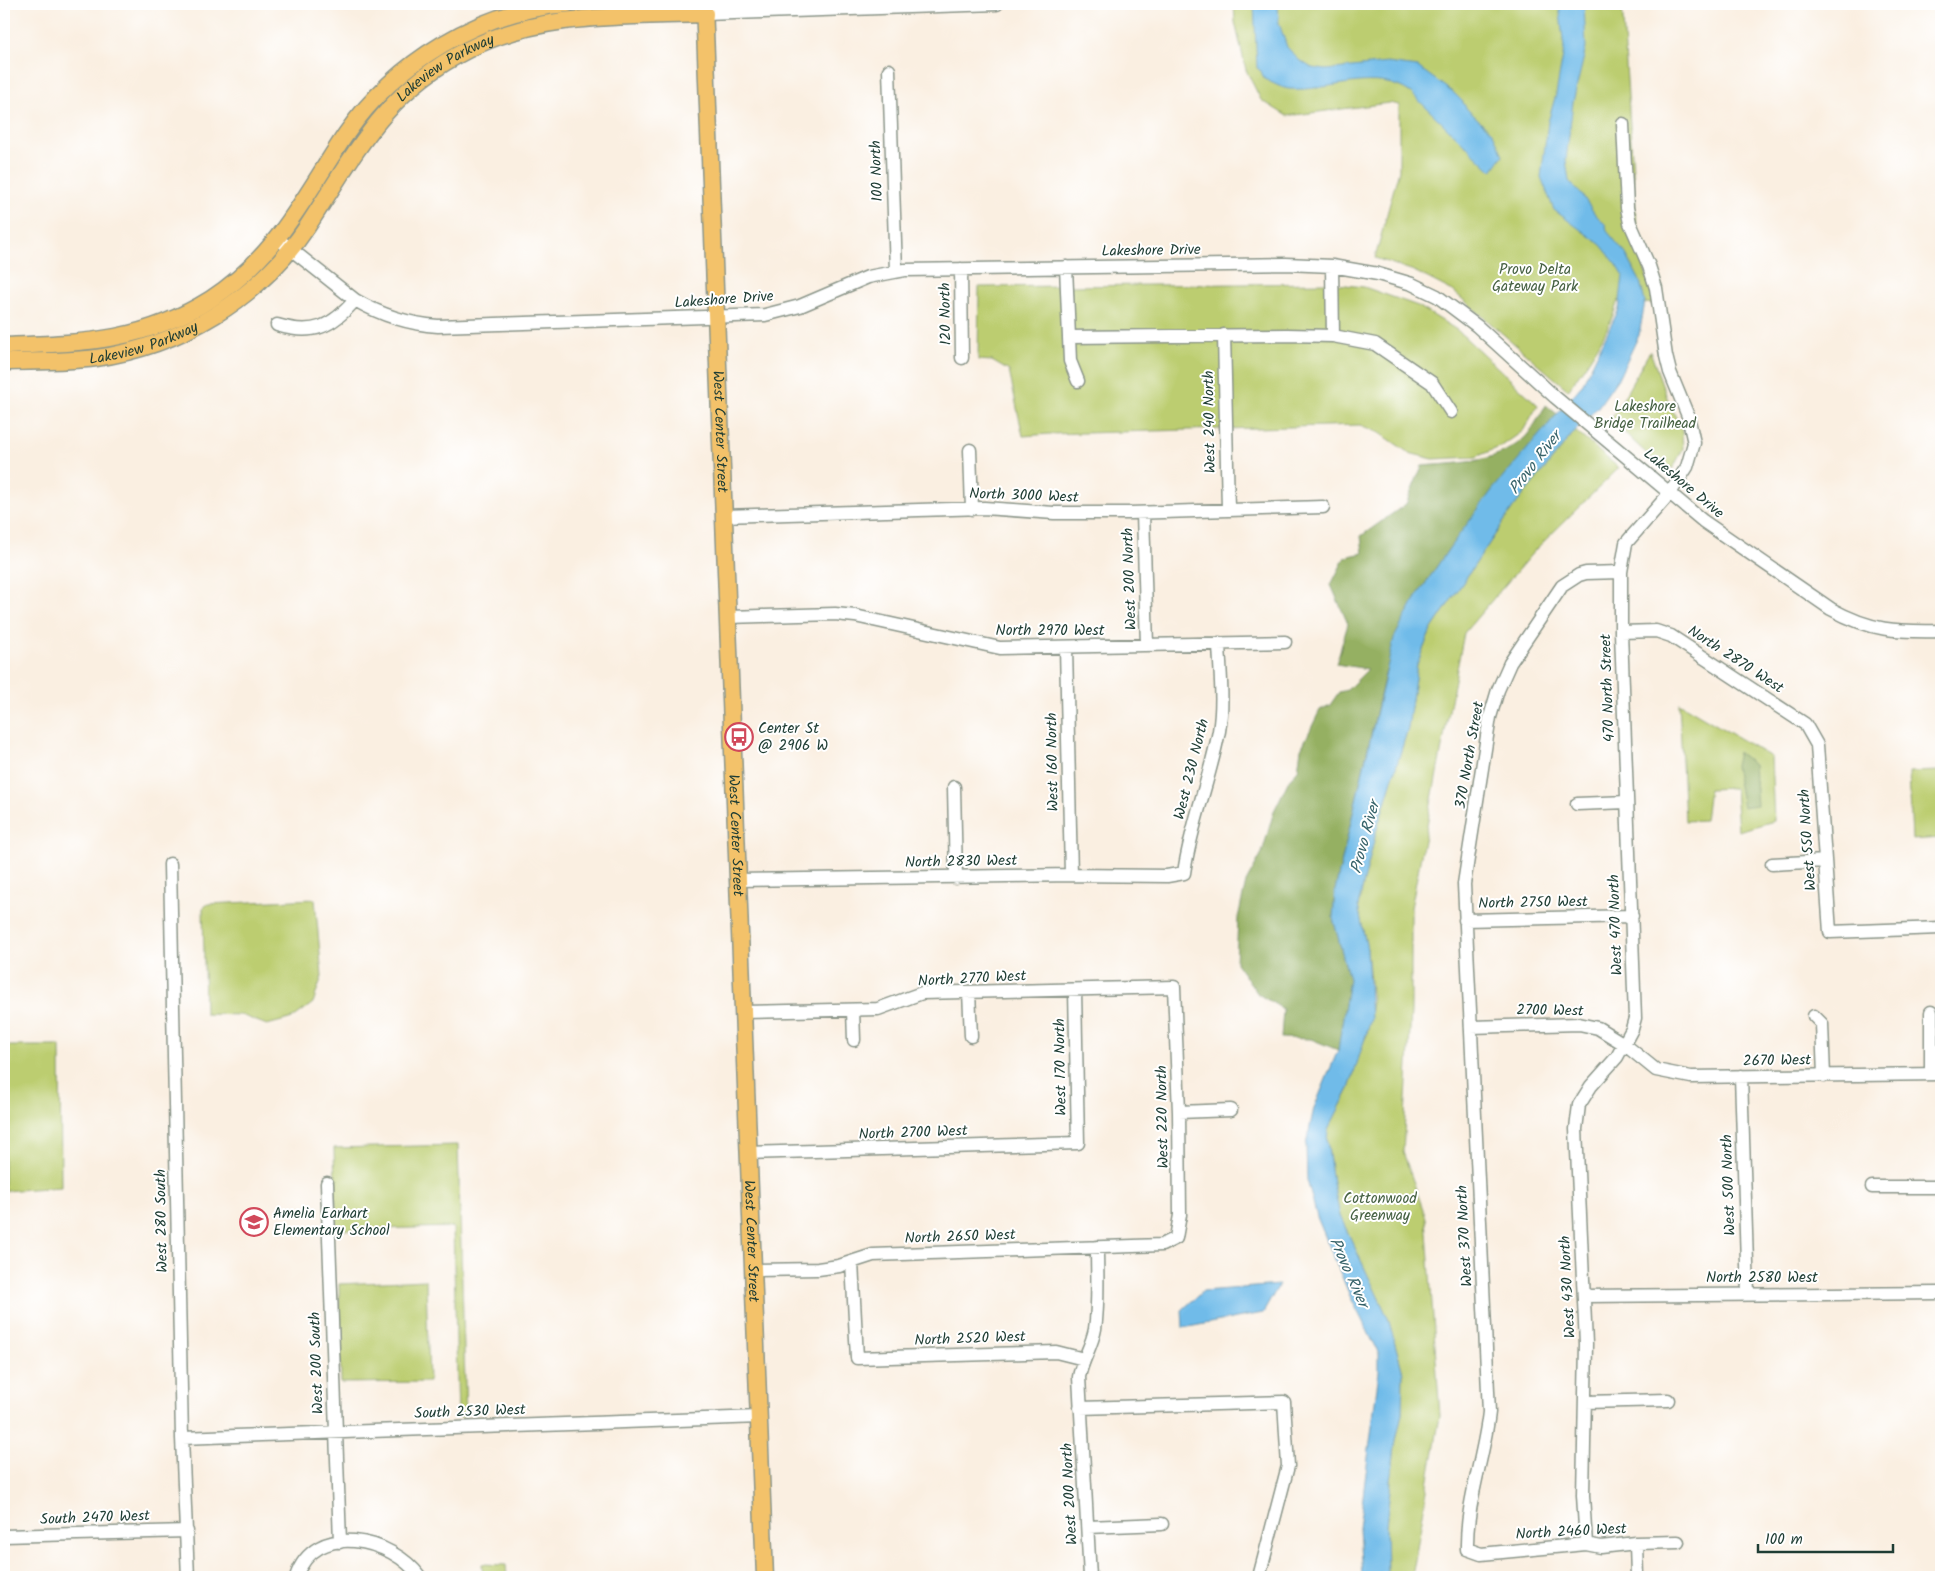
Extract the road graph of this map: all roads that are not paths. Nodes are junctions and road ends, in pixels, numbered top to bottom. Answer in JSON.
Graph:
{"nodes":[{"id":1,"x":567,"y":4,"type":"edge"},
{"id":2,"x":997,"y":4,"type":"edge"},
{"id":3,"x":704,"y":9,"type":"edge"},
{"id":4,"x":889,"y":70,"type":"dead end"},
{"id":5,"x":1623,"y":124,"type":"dead end"},
{"id":6,"x":284,"y":244,"type":"junction"},
{"id":7,"x":1332,"y":266,"type":"junction"},
{"id":8,"x":1066,"y":267,"type":"junction"},
{"id":9,"x":961,"y":269,"type":"junction"},
{"id":10,"x":896,"y":271,"type":"junction"},
{"id":11,"x":355,"y":300,"type":"junction"},
{"id":12,"x":717,"y":318,"type":"junction"},
{"id":13,"x":277,"y":325,"type":"dead end"},
{"id":14,"x":1224,"y":335,"type":"junction"},
{"id":15,"x":1333,"y":336,"type":"junction"},
{"id":16,"x":1069,"y":337,"type":"junction"},
{"id":17,"x":4,"y":346,"type":"edge"},
{"id":18,"x":962,"y":358,"type":"dead end"},
{"id":19,"x":4,"y":362,"type":"edge"},
{"id":20,"x":1078,"y":381,"type":"dead end"},
{"id":21,"x":1451,"y":412,"type":"dead end"},
{"id":22,"x":970,"y":450,"type":"dead end"},
{"id":23,"x":1670,"y":493,"type":"junction"},
{"id":24,"x":1323,"y":507,"type":"dead end"},
{"id":25,"x":972,"y":509,"type":"junction"},
{"id":26,"x":1228,"y":509,"type":"junction"},
{"id":27,"x":1143,"y":513,"type":"junction"},
{"id":28,"x":724,"y":516,"type":"junction"},
{"id":29,"x":1620,"y":572,"type":"junction"},
{"id":30,"x":728,"y":617,"type":"junction"},
{"id":31,"x":1941,"y":631,"type":"edge"},
{"id":32,"x":1621,"y":632,"type":"junction"},
{"id":33,"x":1285,"y":642,"type":"dead end"},
{"id":34,"x":1219,"y":643,"type":"junction"},
{"id":35,"x":1147,"y":645,"type":"junction"},
{"id":36,"x":1066,"y":647,"type":"junction"},
{"id":37,"x":1817,"y":745,"type":"joint"},
{"id":38,"x":954,"y":787,"type":"dead end"},
{"id":39,"x":1627,"y":802,"type":"junction"},
{"id":40,"x":1577,"y":804,"type":"dead end"},
{"id":41,"x":1824,"y":861,"type":"junction"},
{"id":42,"x":170,"y":864,"type":"dead end"},
{"id":43,"x":1772,"y":864,"type":"dead end"},
{"id":44,"x":1184,"y":873,"type":"joint"},
{"id":45,"x":1071,"y":875,"type":"junction"},
{"id":46,"x":956,"y":878,"type":"junction"},
{"id":47,"x":738,"y":880,"type":"junction"},
{"id":48,"x":1632,"y":916,"type":"junction"},
{"id":49,"x":1465,"y":920,"type":"junction"},
{"id":50,"x":1941,"y":928,"type":"edge"},
{"id":51,"x":1174,"y":987,"type":"joint"},
{"id":52,"x":1075,"y":990,"type":"junction"},
{"id":53,"x":969,"y":992,"type":"junction"},
{"id":54,"x":853,"y":1010,"type":"junction"},
{"id":55,"x":743,"y":1012,"type":"junction"},
{"id":56,"x":1931,"y":1012,"type":"dead end"},
{"id":57,"x":1814,"y":1016,"type":"dead end"},
{"id":58,"x":1471,"y":1026,"type":"junction"},
{"id":59,"x":970,"y":1036,"type":"dead end"},
{"id":60,"x":854,"y":1040,"type":"dead end"},
{"id":61,"x":1624,"y":1044,"type":"junction"},
{"id":62,"x":1936,"y":1074,"type":"edge"},
{"id":63,"x":1741,"y":1076,"type":"junction"},
{"id":64,"x":1824,"y":1076,"type":"junction"},
{"id":65,"x":1230,"y":1110,"type":"dead end"},
{"id":66,"x":1180,"y":1112,"type":"junction"},
{"id":67,"x":1078,"y":1143,"type":"joint"},
{"id":68,"x":748,"y":1153,"type":"junction"},
{"id":69,"x":327,"y":1183,"type":"dead end"},
{"id":70,"x":1872,"y":1187,"type":"dead end"},
{"id":71,"x":1941,"y":1187,"type":"edge"},
{"id":72,"x":1170,"y":1242,"type":"joint"},
{"id":73,"x":1097,"y":1247,"type":"junction"},
{"id":74,"x":852,"y":1262,"type":"junction"},
{"id":75,"x":753,"y":1270,"type":"junction"},
{"id":76,"x":1941,"y":1293,"type":"edge"},
{"id":77,"x":1748,"y":1294,"type":"junction"},
{"id":78,"x":1584,"y":1296,"type":"junction"},
{"id":79,"x":1084,"y":1359,"type":"junction"},
{"id":80,"x":1668,"y":1400,"type":"dead end"},
{"id":81,"x":1586,"y":1402,"type":"junction"},
{"id":82,"x":1080,"y":1408,"type":"junction"},
{"id":83,"x":760,"y":1417,"type":"junction"},
{"id":84,"x":335,"y":1432,"type":"junction"},
{"id":85,"x":182,"y":1438,"type":"junction"},
{"id":86,"x":1162,"y":1524,"type":"dead end"},
{"id":87,"x":1088,"y":1527,"type":"junction"},
{"id":88,"x":186,"y":1531,"type":"junction"},
{"id":89,"x":4,"y":1536,"type":"edge"},
{"id":90,"x":340,"y":1542,"type":"junction"},
{"id":91,"x":1678,"y":1542,"type":"dead end"},
{"id":92,"x":1636,"y":1543,"type":"junction"},
{"id":93,"x":1586,"y":1544,"type":"junction"},
{"id":94,"x":1467,"y":1549,"type":"joint"},
{"id":95,"x":188,"y":1577,"type":"edge"},
{"id":96,"x":296,"y":1577,"type":"edge"},
{"id":97,"x":420,"y":1577,"type":"edge"},
{"id":98,"x":765,"y":1577,"type":"edge"},
{"id":99,"x":1090,"y":1577,"type":"edge"},
{"id":100,"x":1259,"y":1577,"type":"edge"},
{"id":101,"x":1637,"y":1577,"type":"edge"}],
"edges":[{"from":1,"to":6,"type":"main road","name":"Lakeview Parkway"},
{"from":2,"to":3,"type":"street","name":"Lakeview Parkway"},
{"from":3,"to":6,"type":"main road","name":"Lakeview Parkway"},
{"from":3,"to":12,"type":"main road","name":"West Center Street"},
{"from":4,"to":10,"type":"street","name":"100 North"},
{"from":5,"to":23,"type":"street"},
{"from":6,"to":11,"type":"street","name":"Lakeshore Drive"},
{"from":6,"to":17,"type":"main road","name":"Lakeview Parkway"},
{"from":6,"to":19,"type":"main road","name":"Lakeview Parkway"},
{"from":7,"to":8,"type":"street","name":"Lakeshore Drive"},
{"from":7,"to":15,"type":"street"},
{"from":7,"to":23,"type":"street","name":"Lakeshore Drive"},
{"from":8,"to":9,"type":"street","name":"Lakeshore Drive"},
{"from":8,"to":16,"type":"street"},
{"from":9,"to":10,"type":"street","name":"Lakeshore Drive"},
{"from":9,"to":18,"type":"street","name":"120 North"},
{"from":10,"to":12,"type":"street","name":"Lakeshore Drive"},
{"from":11,"to":12,"type":"street","name":"Lakeshore Drive"},
{"from":11,"to":13,"type":"street"},
{"from":12,"to":28,"type":"main road","name":"West Center Street"},
{"from":14,"to":15,"type":"street"},
{"from":14,"to":16,"type":"street"},
{"from":14,"to":26,"type":"street","name":"West 240 North"},
{"from":15,"to":21,"type":"street"},
{"from":16,"to":20,"type":"street"},
{"from":22,"to":25,"type":"street"},
{"from":23,"to":29,"type":"street"},
{"from":23,"to":31,"type":"street","name":"Lakeshore Drive"},
{"from":24,"to":26,"type":"street","name":"North 3000 West"},
{"from":25,"to":27,"type":"street","name":"North 3000 West"},
{"from":25,"to":28,"type":"street","name":"North 3000 West"},
{"from":26,"to":27,"type":"street","name":"North 3000 West"},
{"from":27,"to":35,"type":"street","name":"West 200 North"},
{"from":28,"to":30,"type":"main road","name":"West Center Street"},
{"from":29,"to":32,"type":"street","name":"470 North Street"},
{"from":29,"to":49,"type":"street","name":"370 North Street"},
{"from":30,"to":36,"type":"street","name":"North 2970 West"},
{"from":30,"to":47,"type":"main road","name":"West Center Street"},
{"from":32,"to":37,"type":"street","name":"North 2870 West"},
{"from":32,"to":39,"type":"street","name":"470 North Street"},
{"from":33,"to":34,"type":"street","name":"North 2970 West"},
{"from":34,"to":35,"type":"street","name":"North 2970 West"},
{"from":34,"to":44,"type":"street","name":"West 230 North"},
{"from":35,"to":36,"type":"street","name":"North 2970 West"},
{"from":36,"to":45,"type":"street","name":"West 160 North"},
{"from":37,"to":41,"type":"street","name":"West 550 North"},
{"from":38,"to":46,"type":"street"},
{"from":39,"to":40,"type":"street"},
{"from":39,"to":48,"type":"street","name":"West 470 North"},
{"from":41,"to":43,"type":"street"},
{"from":41,"to":50,"type":"street","name":"West 550 North"},
{"from":42,"to":85,"type":"street","name":"West 280 South"},
{"from":44,"to":45,"type":"street","name":"North 2830 West"},
{"from":45,"to":46,"type":"street","name":"North 2830 West"},
{"from":46,"to":47,"type":"street","name":"North 2830 West"},
{"from":47,"to":55,"type":"main road","name":"West Center Street"},
{"from":48,"to":49,"type":"street","name":"North 2750 West"},
{"from":48,"to":61,"type":"street","name":"West 470 North"},
{"from":49,"to":58,"type":"street","name":"West 370 North"},
{"from":51,"to":52,"type":"street","name":"North 2770 West"},
{"from":51,"to":66,"type":"street","name":"West 220 North"},
{"from":52,"to":53,"type":"street","name":"North 2770 West"},
{"from":52,"to":67,"type":"street","name":"West 170 North"},
{"from":53,"to":54,"type":"street","name":"North 2770 West"},
{"from":53,"to":59,"type":"street"},
{"from":54,"to":55,"type":"street","name":"North 2770 West"},
{"from":54,"to":60,"type":"street"},
{"from":55,"to":68,"type":"main road","name":"West Center Street"},
{"from":56,"to":62,"type":"street"},
{"from":57,"to":64,"type":"street"},
{"from":58,"to":61,"type":"street","name":"2700 West"},
{"from":58,"to":94,"type":"street","name":"West 370 North"},
{"from":61,"to":63,"type":"street","name":"2670 West"},
{"from":61,"to":78,"type":"street","name":"West 430 North"},
{"from":62,"to":64,"type":"street","name":"2670 West"},
{"from":63,"to":64,"type":"street","name":"2670 West"},
{"from":63,"to":77,"type":"street","name":"West 500 North"},
{"from":65,"to":66,"type":"street"},
{"from":66,"to":72,"type":"street","name":"West 220 North"},
{"from":67,"to":68,"type":"street","name":"North 2700 West"},
{"from":68,"to":75,"type":"main road","name":"West Center Street"},
{"from":69,"to":84,"type":"street","name":"West 200 South"},
{"from":70,"to":71,"type":"street"},
{"from":72,"to":73,"type":"street","name":"North 2650 West"},
{"from":73,"to":74,"type":"street","name":"North 2650 West"},
{"from":73,"to":79,"type":"street","name":"West 200 North"},
{"from":74,"to":75,"type":"street","name":"North 2650 West"},
{"from":74,"to":79,"type":"street","name":"North 2520 West"},
{"from":75,"to":83,"type":"main road","name":"West Center Street"},
{"from":76,"to":77,"type":"street","name":"North 2580 West"},
{"from":77,"to":78,"type":"street","name":"North 2580 West"},
{"from":78,"to":81,"type":"street","name":"West 430 North"},
{"from":79,"to":82,"type":"street","name":"West 200 North"},
{"from":80,"to":81,"type":"street"},
{"from":81,"to":93,"type":"street","name":"West 430 North"},
{"from":82,"to":87,"type":"street","name":"West 200 North"},
{"from":82,"to":100,"type":"street"},
{"from":83,"to":84,"type":"street","name":"South 2530 West"},
{"from":83,"to":98,"type":"main road","name":"West Center Street"},
{"from":84,"to":85,"type":"street","name":"South 2530 West"},
{"from":84,"to":90,"type":"street","name":"West 200 South"},
{"from":85,"to":88,"type":"street","name":"West 280 South"},
{"from":86,"to":87,"type":"street"},
{"from":87,"to":99,"type":"street","name":"West 200 North"},
{"from":88,"to":89,"type":"street","name":"South 2470 West"},
{"from":88,"to":95,"type":"street","name":"West 280 South"},
{"from":90,"to":96,"type":"street"},
{"from":90,"to":97,"type":"street"},
{"from":91,"to":92,"type":"street","name":"North 2460 West"},
{"from":92,"to":93,"type":"street","name":"North 2460 West"},
{"from":92,"to":101,"type":"street"},
{"from":93,"to":94,"type":"street","name":"North 2460 West"}]}
